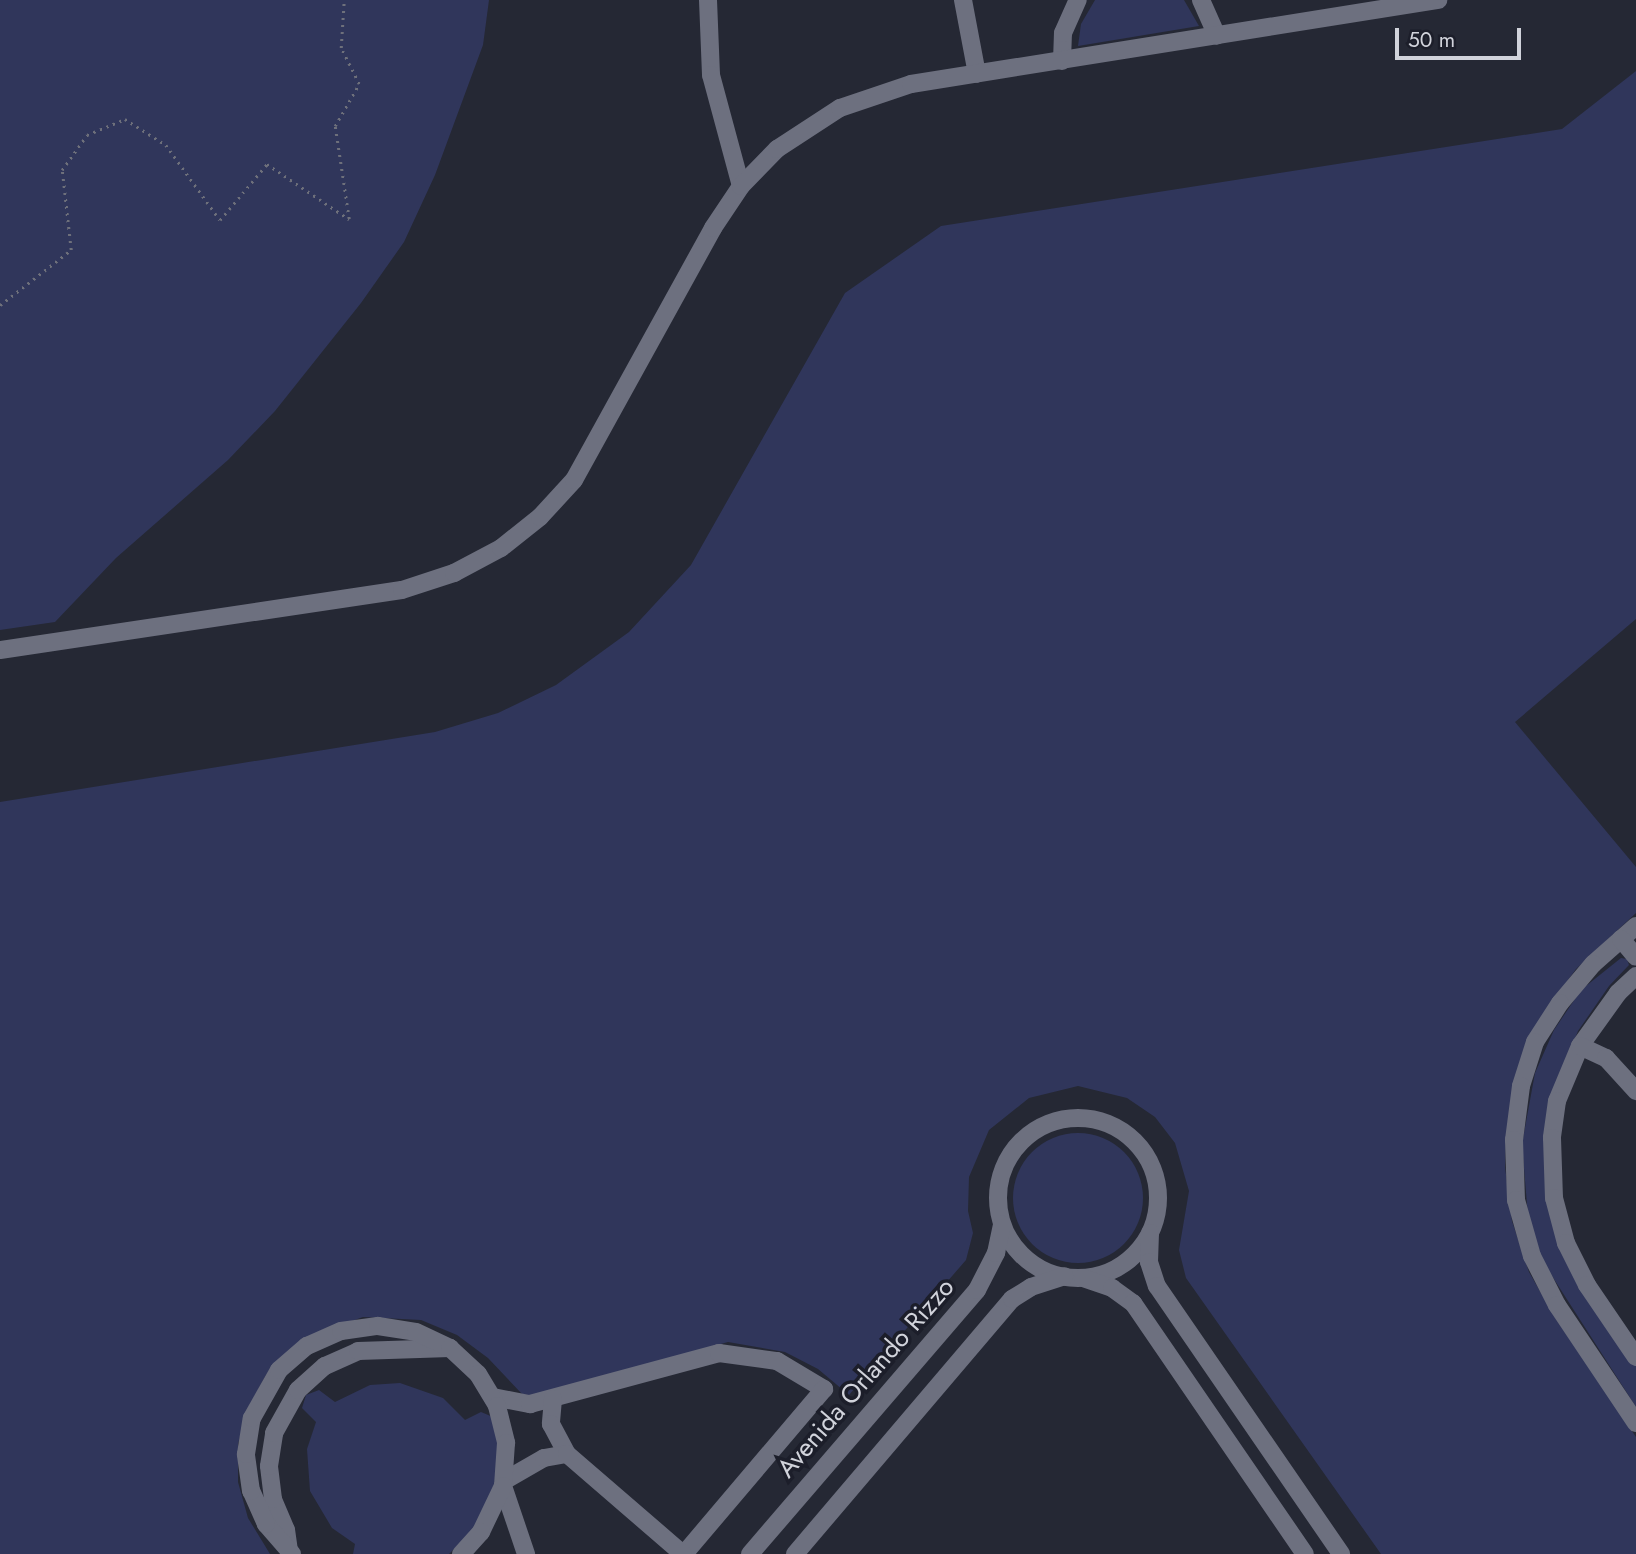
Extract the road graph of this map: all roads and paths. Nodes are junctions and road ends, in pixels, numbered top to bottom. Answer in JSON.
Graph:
{"nodes":[{"id":1,"x":344,"y":0,"type":"edge"},
{"id":2,"x":708,"y":0,"type":"edge"},
{"id":3,"x":963,"y":0,"type":"edge"},
{"id":4,"x":1078,"y":0,"type":"edge"},
{"id":5,"x":1201,"y":0,"type":"edge"},
{"id":6,"x":1438,"y":0,"type":"edge"},
{"id":7,"x":1217,"y":36,"type":"junction"},
{"id":8,"x":1062,"y":61,"type":"junction"},
{"id":9,"x":977,"y":74,"type":"junction"},
{"id":10,"x":741,"y":186,"type":"junction"},
{"id":11,"x":0,"y":305,"type":"edge"},
{"id":12,"x":0,"y":650,"type":"edge"},
{"id":13,"x":1636,"y":926,"type":"edge"},
{"id":14,"x":1621,"y":939,"type":"junction"},
{"id":15,"x":1636,"y":957,"type":"edge"},
{"id":16,"x":1636,"y":976,"type":"edge"},
{"id":17,"x":1580,"y":1046,"type":"junction"},
{"id":18,"x":1636,"y":1091,"type":"edge"},
{"id":19,"x":1002,"y":1225,"type":"junction"},
{"id":20,"x":1150,"y":1233,"type":"junction"},
{"id":21,"x":1072,"y":1277,"type":"junction"},
{"id":22,"x":450,"y":1348,"type":"junction"},
{"id":23,"x":1636,"y":1357,"type":"edge"},
{"id":24,"x":493,"y":1397,"type":"junction"},
{"id":25,"x":553,"y":1399,"type":"junction"},
{"id":26,"x":1636,"y":1423,"type":"edge"},
{"id":27,"x":567,"y":1454,"type":"junction"},
{"id":28,"x":504,"y":1483,"type":"junction"},
{"id":29,"x":291,"y":1553,"type":"edge"},
{"id":30,"x":460,"y":1554,"type":"edge"},
{"id":31,"x":526,"y":1554,"type":"edge"},
{"id":32,"x":684,"y":1554,"type":"edge"},
{"id":33,"x":750,"y":1554,"type":"edge"},
{"id":34,"x":795,"y":1554,"type":"edge"},
{"id":35,"x":1305,"y":1554,"type":"edge"},
{"id":36,"x":1341,"y":1554,"type":"edge"}],
"edges":[{"from":1,"to":11,"type":"path"},
{"from":2,"to":10,"type":"street"},
{"from":3,"to":9,"type":"street"},
{"from":4,"to":8,"type":"street"},
{"from":5,"to":7,"type":"street"},
{"from":6,"to":7,"type":"street"},
{"from":7,"to":8,"type":"street"},
{"from":8,"to":9,"type":"street"},
{"from":9,"to":10,"type":"street"},
{"from":10,"to":12,"type":"street"},
{"from":13,"to":14,"type":"street"},
{"from":14,"to":15,"type":"street"},
{"from":14,"to":26,"type":"street"},
{"from":16,"to":17,"type":"street"},
{"from":17,"to":18,"type":"street"},
{"from":17,"to":23,"type":"street"},
{"from":19,"to":20,"type":"street"},
{"from":19,"to":21,"type":"street"},
{"from":19,"to":33,"type":"street","name":"Avenida Orlando Rizzo"},
{"from":20,"to":21,"type":"street"},
{"from":20,"to":36,"type":"street"},
{"from":21,"to":34,"type":"street"},
{"from":21,"to":35,"type":"street"},
{"from":22,"to":24,"type":"street"},
{"from":22,"to":29,"type":"street"},
{"from":22,"to":29,"type":"street"},
{"from":24,"to":25,"type":"street"},
{"from":24,"to":28,"type":"street"},
{"from":25,"to":27,"type":"street"},
{"from":25,"to":32,"type":"street"},
{"from":27,"to":28,"type":"street"},
{"from":27,"to":32,"type":"street"},
{"from":28,"to":30,"type":"street"},
{"from":28,"to":31,"type":"street"}]}
